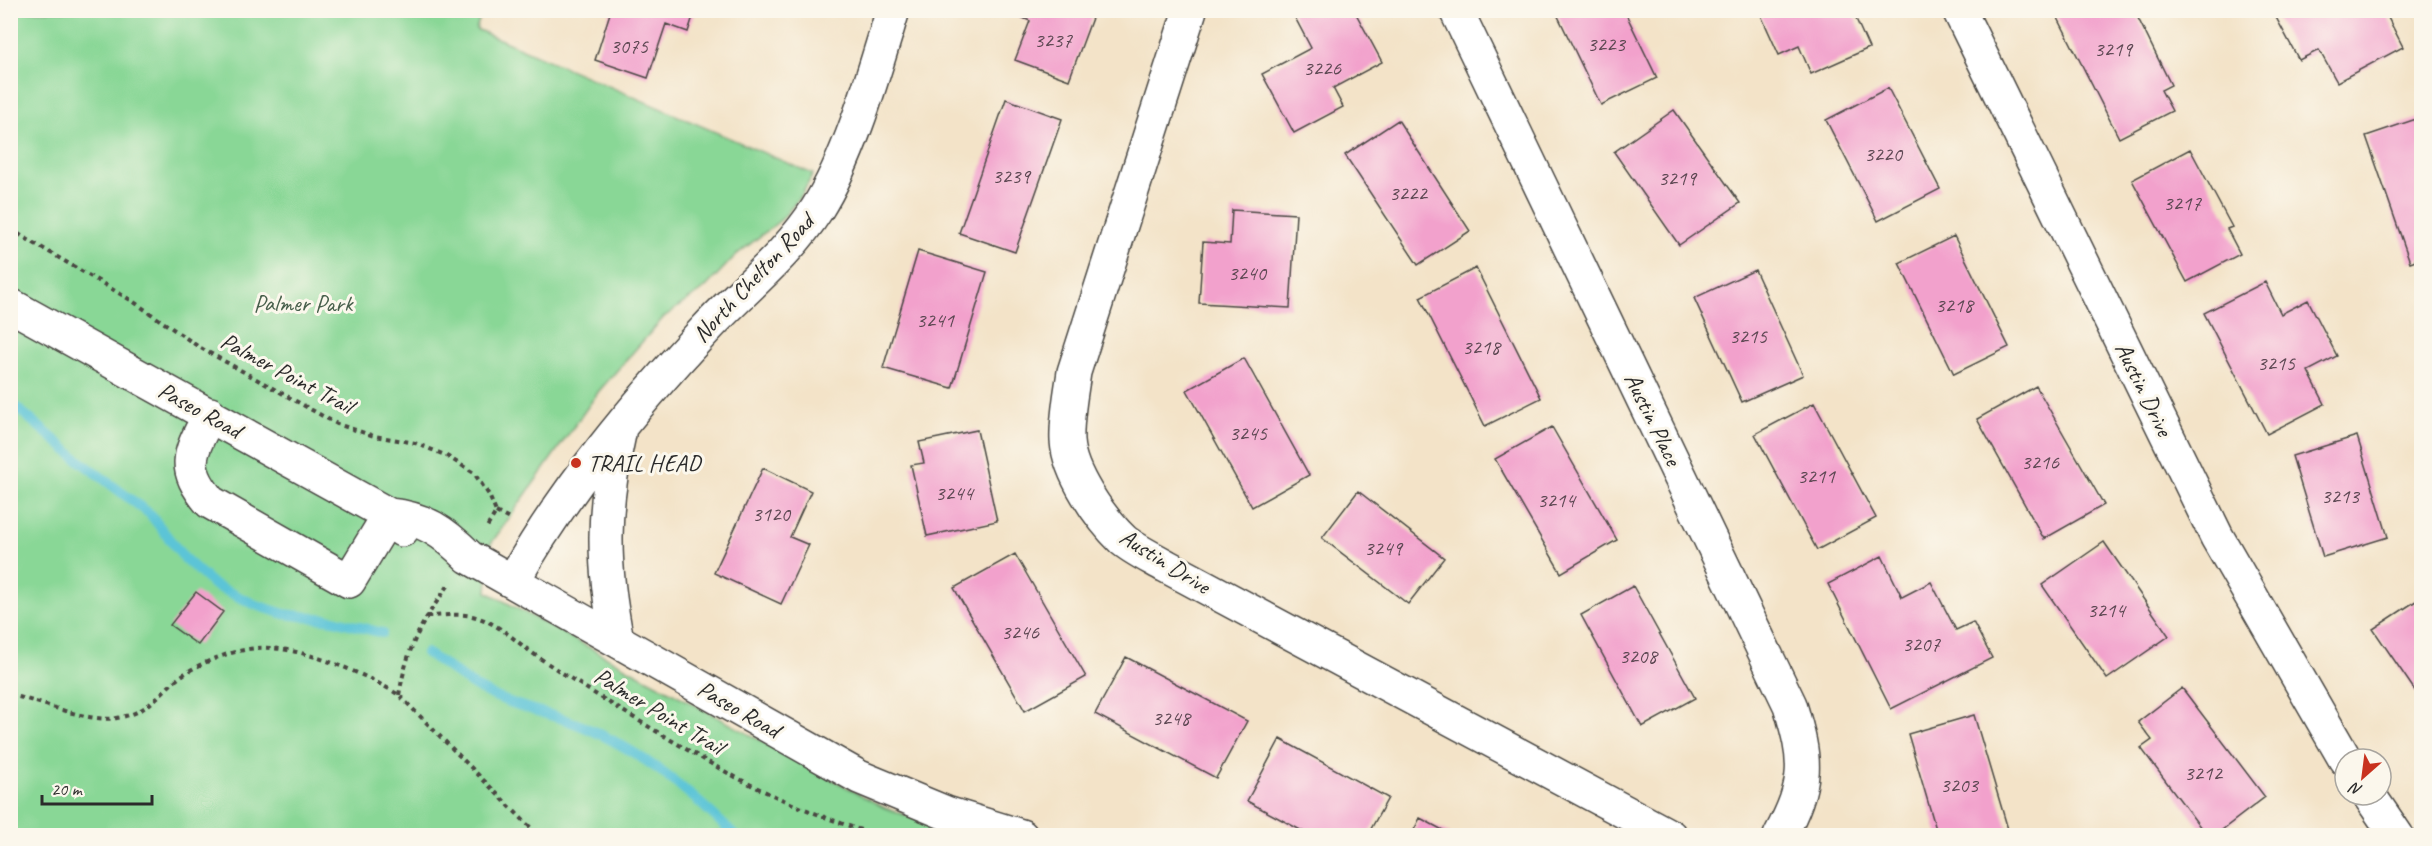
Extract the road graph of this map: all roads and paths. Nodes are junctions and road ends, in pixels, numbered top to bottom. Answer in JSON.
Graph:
{"nodes":[{"id":1,"x":893,"y":10,"type":"edge"},
{"id":2,"x":1190,"y":10,"type":"edge"},
{"id":3,"x":1456,"y":10,"type":"edge"},
{"id":4,"x":1959,"y":10,"type":"edge"},
{"id":5,"x":10,"y":229,"type":"edge"},
{"id":6,"x":10,"y":305,"type":"edge"},
{"id":7,"x":210,"y":414,"type":"junction"},
{"id":8,"x":620,"y":426,"type":"junction"},
{"id":9,"x":389,"y":515,"type":"junction"},
{"id":10,"x":469,"y":557,"type":"junction"},
{"id":11,"x":513,"y":581,"type":"junction"},
{"id":12,"x":617,"y":639,"type":"junction"},
{"id":13,"x":10,"y":695,"type":"edge"},
{"id":14,"x":399,"y":696,"type":"junction"},
{"id":15,"x":2338,"y":747,"type":"edge"},
{"id":16,"x":2377,"y":807,"type":"edge"},
{"id":17,"x":539,"y":836,"type":"edge"},
{"id":18,"x":879,"y":836,"type":"edge"},
{"id":19,"x":1021,"y":836,"type":"edge"},
{"id":20,"x":1670,"y":836,"type":"edge"},
{"id":21,"x":1780,"y":836,"type":"edge"},
{"id":22,"x":2397,"y":836,"type":"edge"}],
"edges":[{"from":1,"to":8,"type":"street","name":"North Chelton Road"},
{"from":2,"to":20,"type":"street","name":"Austin Drive"},
{"from":3,"to":21,"type":"street","name":"Austin Place"},
{"from":4,"to":15,"type":"street","name":"Austin Drive"},
{"from":5,"to":10,"type":"path","name":"Palmer Point Trail"},
{"from":6,"to":7,"type":"street","name":"Paseo Road"},
{"from":7,"to":9,"type":"street","name":"Paseo Road"},
{"from":7,"to":9,"type":"street"},
{"from":8,"to":11,"type":"street","name":"North Chelton Road"},
{"from":8,"to":12,"type":"street","name":"North Chelton Road"},
{"from":9,"to":10,"type":"street","name":"Paseo Road"},
{"from":10,"to":11,"type":"street","name":"Paseo Road"},
{"from":11,"to":12,"type":"street","name":"Paseo Road"},
{"from":12,"to":19,"type":"street","name":"Paseo Road"},
{"from":13,"to":14,"type":"path"},
{"from":14,"to":17,"type":"path"},
{"from":14,"to":18,"type":"path","name":"Palmer Point Trail"},
{"from":16,"to":22,"type":"street"}]}
